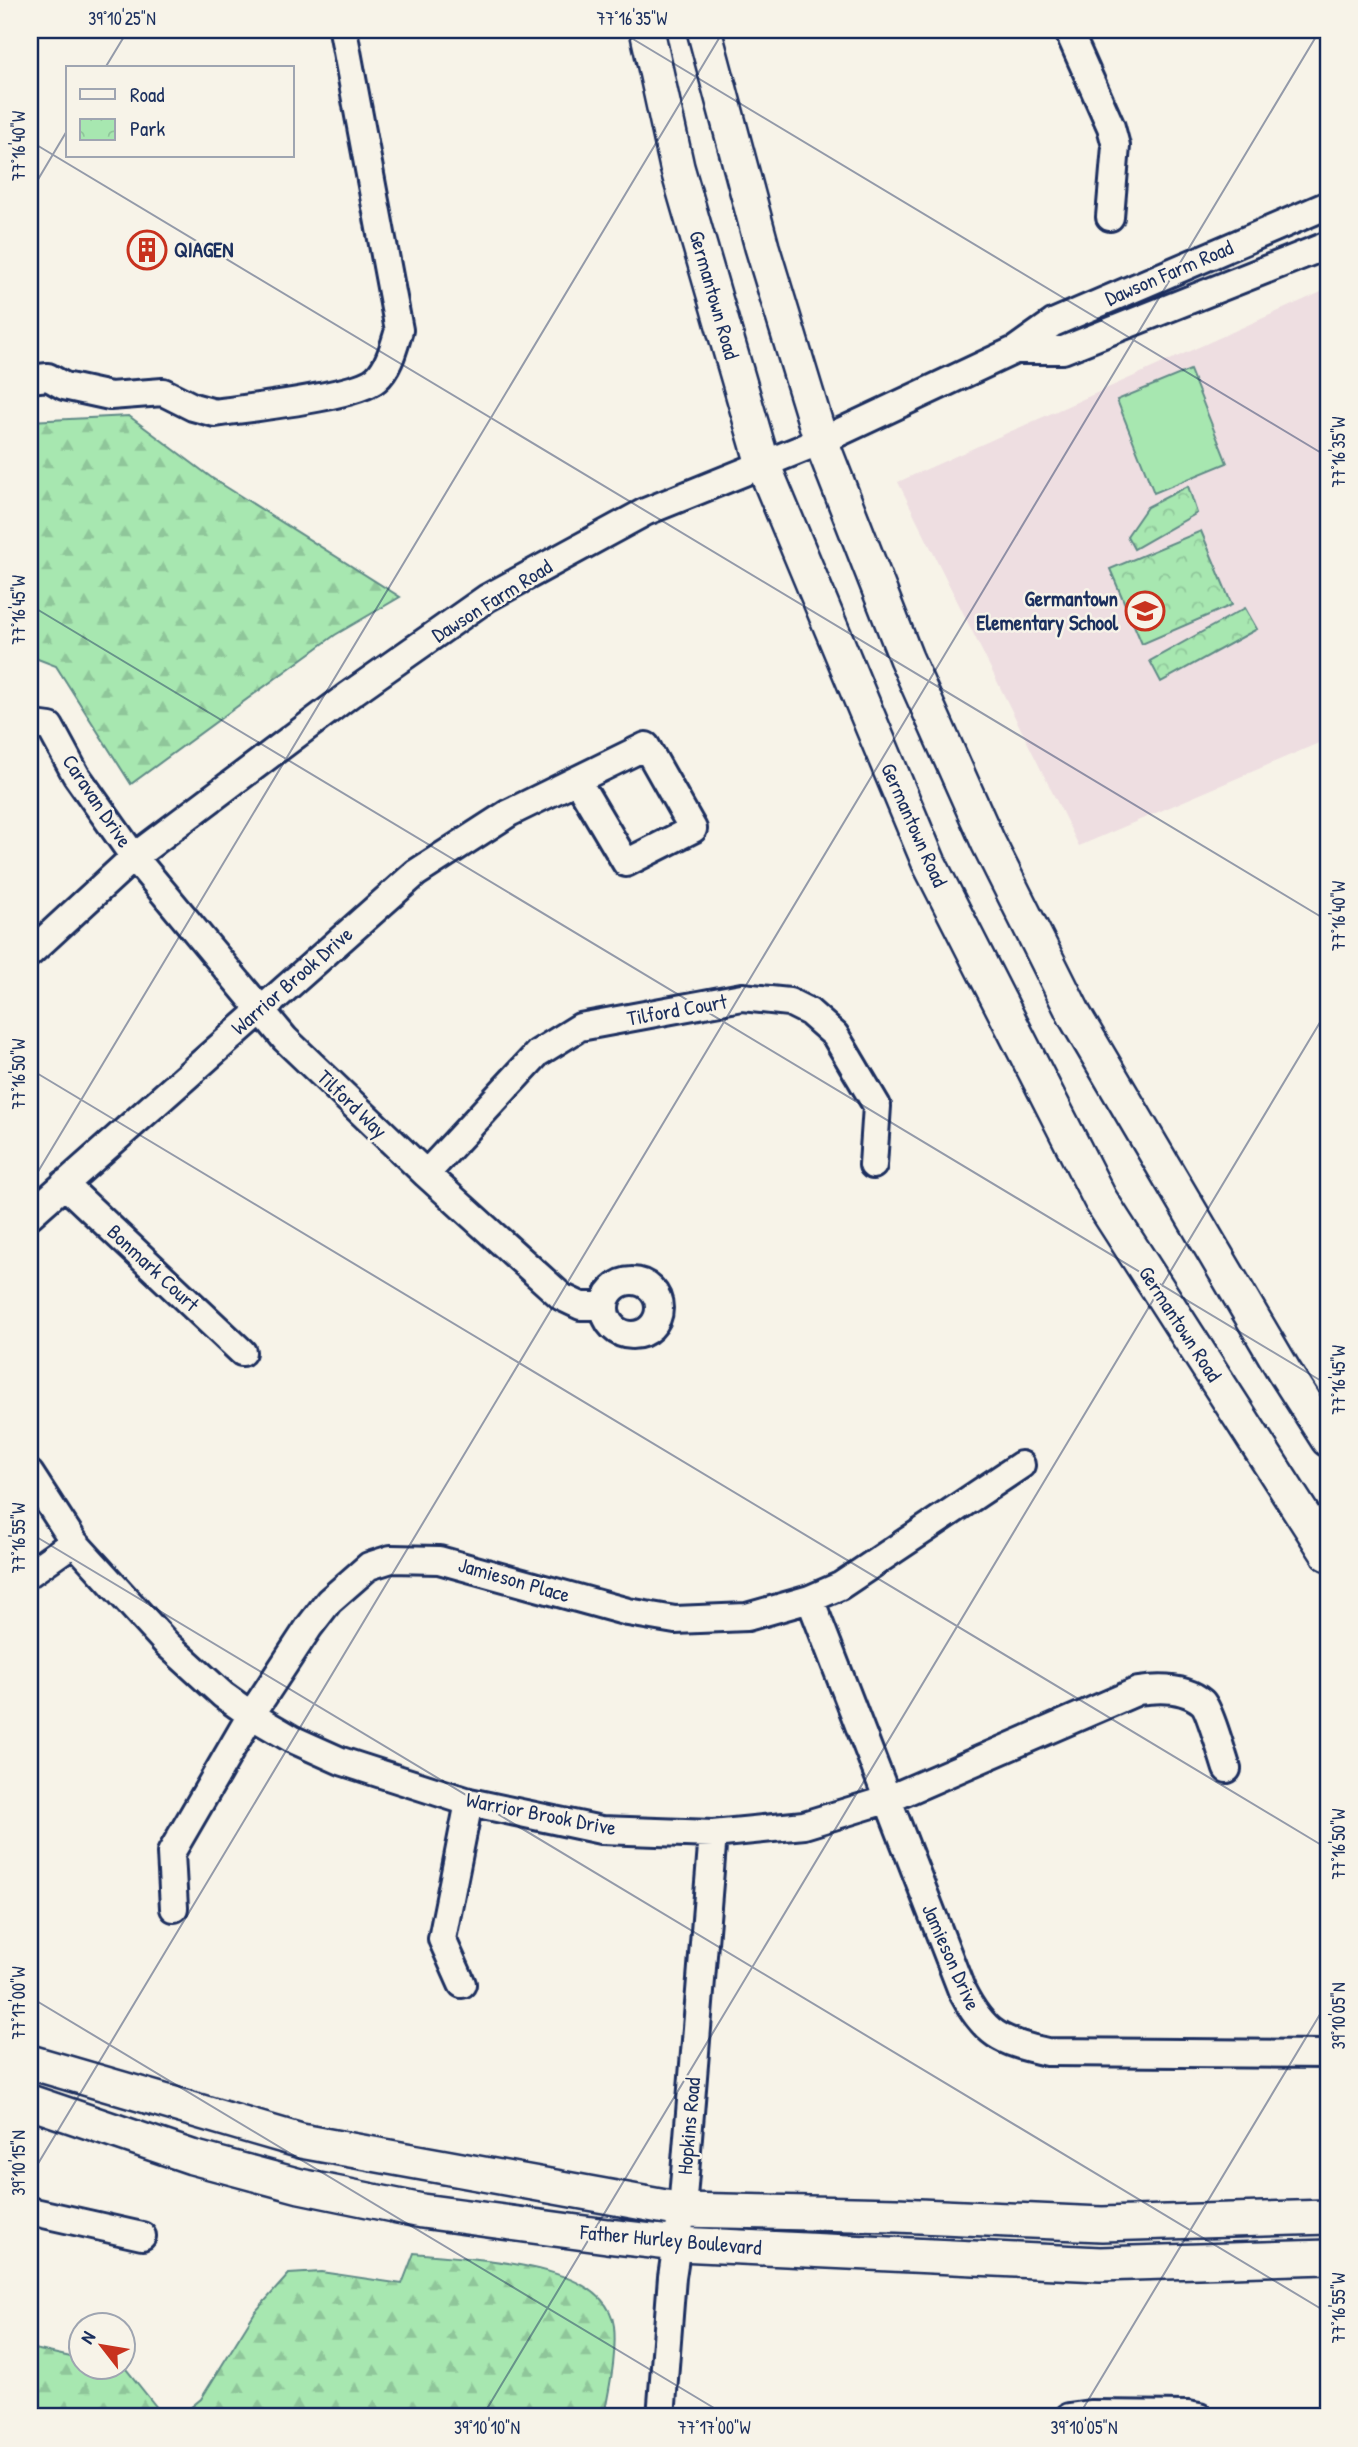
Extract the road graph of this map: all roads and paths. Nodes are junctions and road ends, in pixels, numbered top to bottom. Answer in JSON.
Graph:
{"nodes":[{"id":1,"x":343,"y":30,"type":"edge"},
{"id":2,"x":647,"y":30,"type":"edge"},
{"id":3,"x":704,"y":30,"type":"edge"},
{"id":4,"x":1068,"y":30,"type":"edge"},
{"id":5,"x":1328,"y":205,"type":"edge"},
{"id":6,"x":1110,"y":216,"type":"dead end"},
{"id":7,"x":1328,"y":245,"type":"edge"},
{"id":8,"x":1015,"y":350,"type":"junction"},
{"id":9,"x":30,"y":379,"type":"edge"},
{"id":10,"x":821,"y":442,"type":"junction"},
{"id":11,"x":763,"y":464,"type":"junction"},
{"id":12,"x":30,"y":728,"type":"edge"},
{"id":13,"x":577,"y":780,"type":"junction"},
{"id":14,"x":134,"y":857,"type":"junction"},
{"id":15,"x":30,"y":953,"type":"edge"},
{"id":16,"x":260,"y":1009,"type":"junction"},
{"id":17,"x":873,"y":1165,"type":"dead end"},
{"id":18,"x":426,"y":1174,"type":"junction"},
{"id":19,"x":64,"y":1184,"type":"junction"},
{"id":20,"x":30,"y":1215,"type":"edge"},
{"id":21,"x":604,"y":1306,"type":"dead end"},
{"id":22,"x":242,"y":1352,"type":"dead end"},
{"id":23,"x":1328,"y":1440,"type":"edge"},
{"id":24,"x":1021,"y":1465,"type":"dead end"},
{"id":25,"x":30,"y":1474,"type":"edge"},
{"id":26,"x":74,"y":1542,"type":"junction"},
{"id":27,"x":1328,"y":1554,"type":"edge"},
{"id":28,"x":30,"y":1573,"type":"edge"},
{"id":29,"x":810,"y":1599,"type":"junction"},
{"id":30,"x":251,"y":1715,"type":"junction"},
{"id":31,"x":1227,"y":1769,"type":"dead end"},
{"id":32,"x":889,"y":1799,"type":"junction"},
{"id":33,"x":469,"y":1802,"type":"junction"},
{"id":34,"x":713,"y":1834,"type":"junction"},
{"id":35,"x":174,"y":1908,"type":"dead end"},
{"id":36,"x":462,"y":1984,"type":"dead end"},
{"id":37,"x":1328,"y":2054,"type":"edge"},
{"id":38,"x":30,"y":2062,"type":"edge"},
{"id":39,"x":30,"y":2102,"type":"edge"},
{"id":40,"x":682,"y":2210,"type":"junction"},
{"id":41,"x":30,"y":2211,"type":"edge"},
{"id":42,"x":1328,"y":2217,"type":"edge"},
{"id":43,"x":142,"y":2236,"type":"dead end"},
{"id":44,"x":678,"y":2244,"type":"junction"},
{"id":45,"x":1328,"y":2257,"type":"edge"},
{"id":46,"x":661,"y":2417,"type":"edge"},
{"id":47,"x":1069,"y":2417,"type":"edge"},
{"id":48,"x":1199,"y":2417,"type":"edge"}],
"edges":[{"from":1,"to":9,"type":"street"},
{"from":2,"to":11,"type":"main road","name":"Germantown Road"},
{"from":3,"to":10,"type":"main road"},
{"from":4,"to":6,"type":"street"},
{"from":5,"to":8,"type":"street","name":"Dawson Farm Road"},
{"from":7,"to":8,"type":"street","name":"Dawson Farm Road"},
{"from":8,"to":10,"type":"street","name":"Dawson Farm Road"},
{"from":10,"to":11,"type":"street","name":"Dawson Farm Road"},
{"from":10,"to":23,"type":"main road"},
{"from":11,"to":14,"type":"street","name":"Dawson Farm Road"},
{"from":11,"to":27,"type":"main road","name":"Germantown Road"},
{"from":12,"to":14,"type":"street","name":"Caravan Drive"},
{"from":13,"to":13,"type":"street","name":"Warrior Brook Drive"},
{"from":13,"to":16,"type":"street","name":"Warrior Brook Drive"},
{"from":14,"to":15,"type":"street","name":"Dawson Farm Road"},
{"from":14,"to":16,"type":"street","name":"Tilford Way"},
{"from":16,"to":18,"type":"street","name":"Tilford Way"},
{"from":16,"to":19,"type":"street","name":"Warrior Brook Drive"},
{"from":17,"to":18,"type":"street","name":"Tilford Court"},
{"from":18,"to":21,"type":"street","name":"Tilford Way"},
{"from":19,"to":20,"type":"street","name":"Warrior Brook Drive"},
{"from":19,"to":22,"type":"street","name":"Bonmark Court"},
{"from":24,"to":29,"type":"street","name":"Jamieson Place"},
{"from":25,"to":26,"type":"street","name":"Warrior Brook Drive"},
{"from":26,"to":28,"type":"street"},
{"from":26,"to":30,"type":"street","name":"Warrior Brook Drive"},
{"from":29,"to":30,"type":"street","name":"Jamieson Place"},
{"from":29,"to":32,"type":"street","name":"Jamieson Drive"},
{"from":30,"to":33,"type":"street","name":"Warrior Brook Drive"},
{"from":30,"to":35,"type":"street","name":"Jamieson Place"},
{"from":31,"to":32,"type":"street","name":"Warrior Brook Drive"},
{"from":32,"to":34,"type":"street","name":"Warrior Brook Drive"},
{"from":32,"to":37,"type":"street","name":"Jamieson Drive"},
{"from":33,"to":34,"type":"street","name":"Warrior Brook Drive"},
{"from":33,"to":36,"type":"street"},
{"from":34,"to":40,"type":"street","name":"Hopkins Road"},
{"from":38,"to":40,"type":"main road","name":"Father Hurley Boulevard"},
{"from":39,"to":44,"type":"main road","name":"Father Hurley Boulevard"},
{"from":40,"to":42,"type":"main road","name":"Father Hurley Boulevard"},
{"from":40,"to":44,"type":"street","name":"Hopkins Road"},
{"from":41,"to":43,"type":"street"},
{"from":44,"to":45,"type":"main road","name":"Father Hurley Boulevard"},
{"from":44,"to":46,"type":"street","name":"Hopkins Road"},
{"from":47,"to":48,"type":"street"}]}
